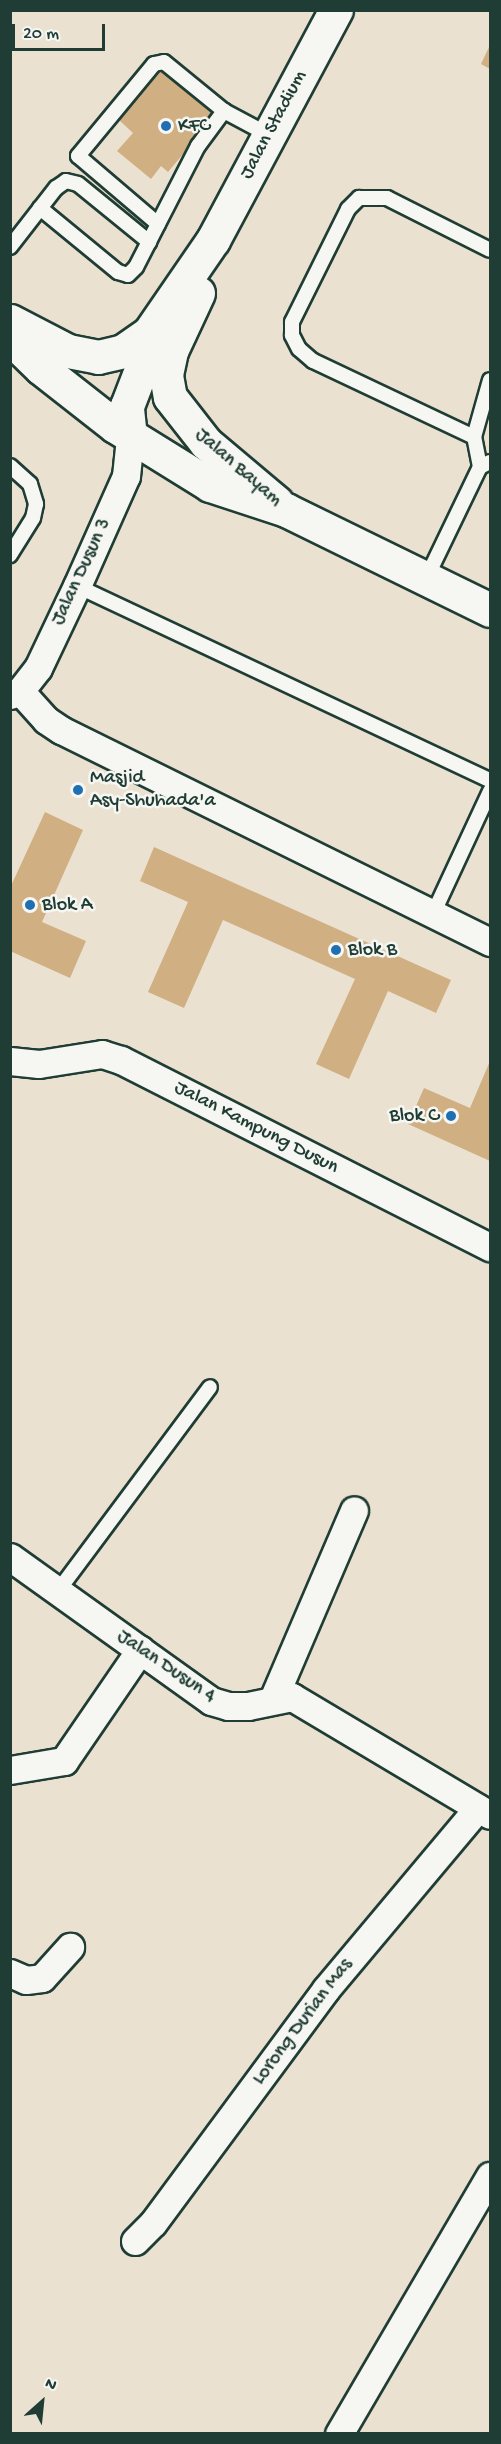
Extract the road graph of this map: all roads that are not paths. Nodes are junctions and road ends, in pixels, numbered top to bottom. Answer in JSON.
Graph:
{"nodes":[{"id":1,"x":336,"y":10,"type":"edge"},
{"id":2,"x":224,"y":111,"type":"junction"},
{"id":3,"x":269,"y":135,"type":"junction"},
{"id":4,"x":40,"y":208,"type":"junction"},
{"id":5,"x":158,"y":224,"type":"junction"},
{"id":6,"x":213,"y":240,"type":"junction"},
{"id":7,"x":149,"y":242,"type":"junction"},
{"id":8,"x":10,"y":247,"type":"edge"},
{"id":9,"x":490,"y":250,"type":"edge"},
{"id":10,"x":161,"y":318,"type":"junction"},
{"id":11,"x":10,"y":321,"type":"edge"},
{"id":12,"x":10,"y":338,"type":"edge"},
{"id":13,"x":490,"y":380,"type":"edge"},
{"id":14,"x":130,"y":437,"type":"junction"},
{"id":15,"x":474,"y":437,"type":"junction"},
{"id":16,"x":485,"y":464,"type":"edge"},
{"id":17,"x":10,"y":466,"type":"edge"},
{"id":18,"x":286,"y":510,"type":"junction"},
{"id":19,"x":10,"y":555,"type":"edge"},
{"id":20,"x":426,"y":579,"type":"junction"},
{"id":21,"x":77,"y":586,"type":"junction"},
{"id":22,"x":490,"y":610,"type":"edge"},
{"id":23,"x":15,"y":693,"type":"edge"},
{"id":24,"x":490,"y":780,"type":"edge"},
{"id":25,"x":490,"y":791,"type":"edge"},
{"id":26,"x":433,"y":914,"type":"junction"},
{"id":27,"x":490,"y":942,"type":"edge"},
{"id":28,"x":10,"y":1061,"type":"edge"},
{"id":29,"x":490,"y":1247,"type":"edge"},
{"id":30,"x":210,"y":1387,"type":"dead end"},
{"id":31,"x":354,"y":1510,"type":"dead end"},
{"id":32,"x":10,"y":1557,"type":"edge"},
{"id":33,"x":58,"y":1591,"type":"junction"},
{"id":34,"x":140,"y":1650,"type":"junction"},
{"id":35,"x":274,"y":1697,"type":"junction"},
{"id":36,"x":10,"y":1770,"type":"edge"},
{"id":37,"x":484,"y":1812,"type":"edge"},
{"id":38,"x":70,"y":1947,"type":"dead end"},
{"id":39,"x":10,"y":1973,"type":"edge"},
{"id":40,"x":490,"y":2175,"type":"edge"},
{"id":41,"x":135,"y":2241,"type":"dead end"},
{"id":42,"x":339,"y":2433,"type":"edge"}],
"edges":[{"from":1,"to":3,"type":"street","name":"Jalan Stadium"},
{"from":2,"to":3,"type":"lane"},
{"from":2,"to":5,"type":"lane"},
{"from":2,"to":5,"type":"lane"},
{"from":3,"to":6,"type":"street","name":"Jalan Stadium"},
{"from":4,"to":7,"type":"lane"},
{"from":4,"to":7,"type":"lane"},
{"from":4,"to":8,"type":"lane"},
{"from":5,"to":7,"type":"lane"},
{"from":6,"to":10,"type":"street"},
{"from":6,"to":18,"type":"street","name":"Jalan Bayam"},
{"from":9,"to":15,"type":"lane"},
{"from":10,"to":11,"type":"street"},
{"from":10,"to":14,"type":"street"},
{"from":12,"to":14,"type":"street","name":"Jalan Bayam"},
{"from":13,"to":15,"type":"lane"},
{"from":14,"to":18,"type":"street","name":"Jalan Bayam"},
{"from":14,"to":21,"type":"street","name":"Jalan Dusun 3"},
{"from":15,"to":16,"type":"lane"},
{"from":16,"to":20,"type":"lane"},
{"from":17,"to":19,"type":"lane"},
{"from":18,"to":20,"type":"street","name":"Jalan Bayam"},
{"from":20,"to":22,"type":"street","name":"Jalan Bayam"},
{"from":21,"to":23,"type":"street","name":"Jalan Dusun 3"},
{"from":21,"to":24,"type":"lane"},
{"from":23,"to":26,"type":"street"},
{"from":25,"to":26,"type":"lane"},
{"from":26,"to":27,"type":"street"},
{"from":28,"to":29,"type":"street","name":"Jalan Kampung Dusun"},
{"from":30,"to":33,"type":"lane"},
{"from":31,"to":35,"type":"street"},
{"from":32,"to":33,"type":"street","name":"Jalan Dusun 4"},
{"from":33,"to":34,"type":"street","name":"Jalan Dusun 4"},
{"from":34,"to":35,"type":"street","name":"Jalan Dusun 4"},
{"from":34,"to":36,"type":"street"},
{"from":35,"to":37,"type":"street","name":"Jalan Dusun 4"},
{"from":37,"to":41,"type":"street","name":"Lorong Durian Mas"},
{"from":38,"to":39,"type":"street"},
{"from":40,"to":42,"type":"street"}]}
